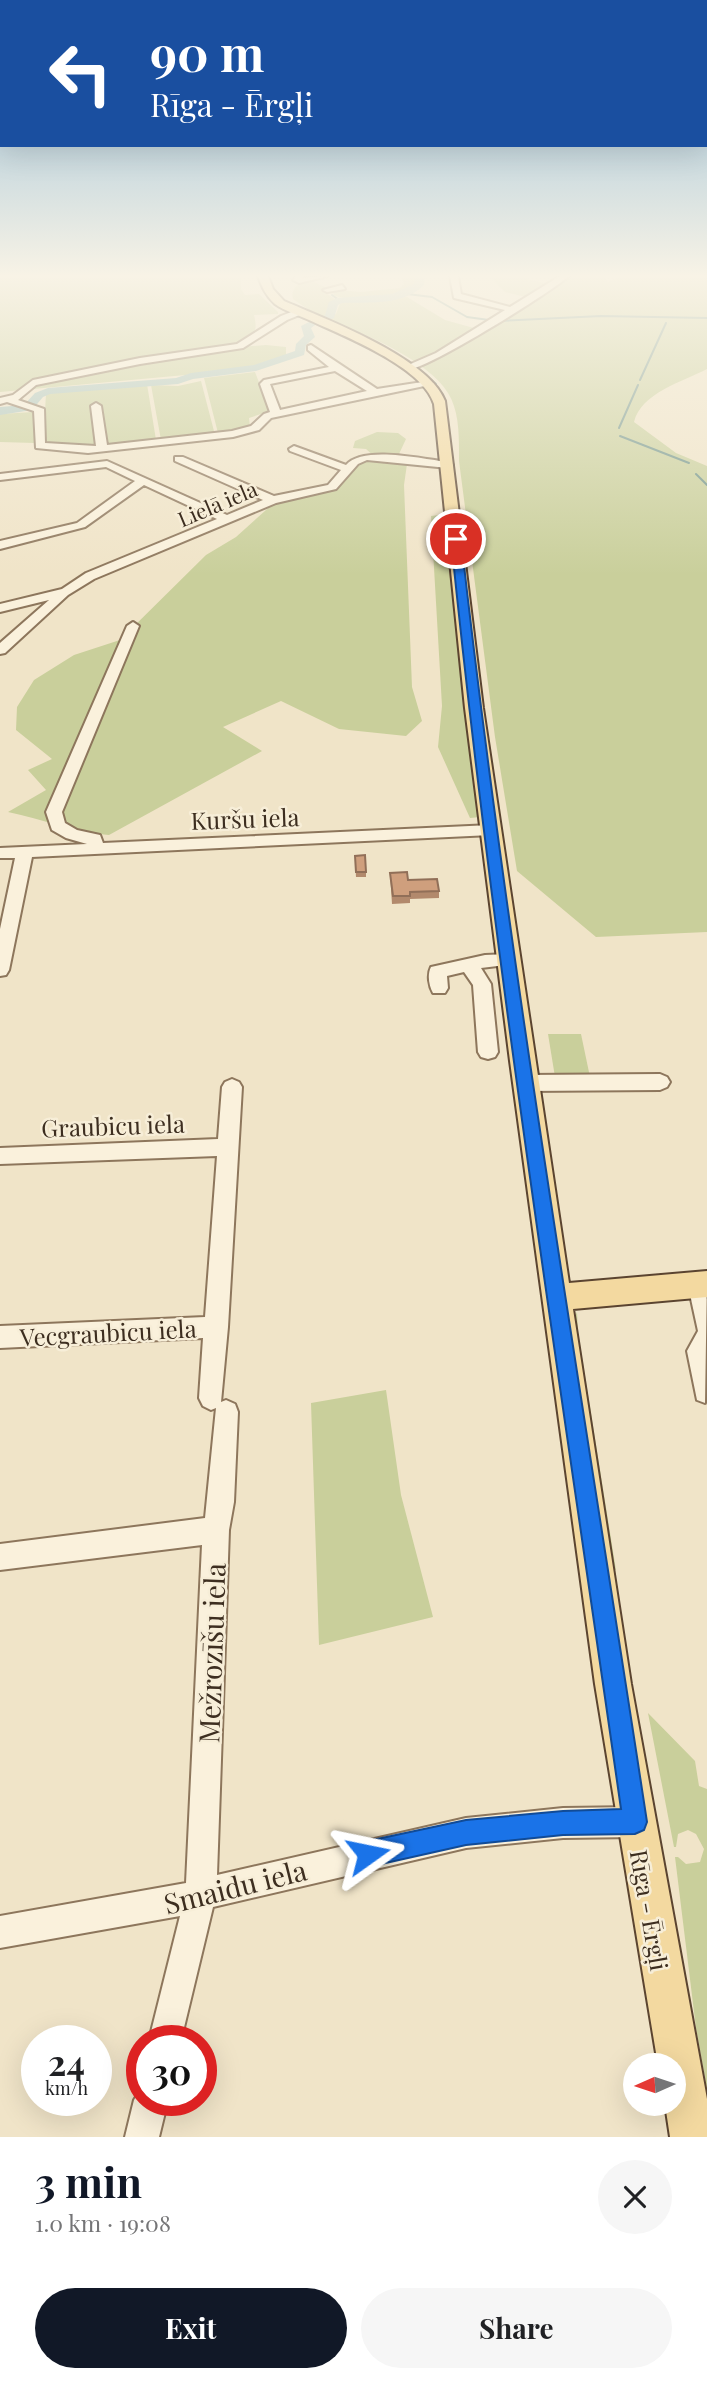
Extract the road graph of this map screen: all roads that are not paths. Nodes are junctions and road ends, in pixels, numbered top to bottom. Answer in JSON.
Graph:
{"nodes":[{"id":1,"x":68,"y":376,"type":"edge"},
{"id":2,"x":304,"y":376,"type":"edge"},
{"id":3,"x":347,"y":376,"type":"edge"},
{"id":4,"x":419,"y":376,"type":"edge"},
{"id":5,"x":429,"y":384,"type":"junction"},
{"id":6,"x":375,"y":392,"type":"junction"},
{"id":7,"x":4,"y":400,"type":"edge"},
{"id":8,"x":96,"y":406,"type":"dead end"},
{"id":9,"x":276,"y":414,"type":"junction"},
{"id":10,"x":102,"y":449,"type":"junction"},
{"id":11,"x":294,"y":449,"type":"dead end"},
{"id":12,"x":179,"y":459,"type":"dead end"},
{"id":13,"x":448,"y":465,"type":"junction"},
{"id":14,"x":347,"y":468,"type":"junction"},
{"id":15,"x":0,"y":477,"type":"edge"},
{"id":16,"x":144,"y":480,"type":"junction"},
{"id":17,"x":273,"y":500,"type":"junction"},
{"id":18,"x":228,"y":520,"type":"junction"},
{"id":19,"x":0,"y":545,"type":"edge"},
{"id":20,"x":66,"y":592,"type":"junction"},
{"id":21,"x":0,"y":608,"type":"edge"},
{"id":22,"x":133,"y":626,"type":"dead end"},
{"id":23,"x":0,"y":650,"type":"edge"},
{"id":24,"x":491,"y":830,"type":"junction"},
{"id":25,"x":96,"y":848,"type":"junction"},
{"id":26,"x":25,"y":851,"type":"junction"},
{"id":27,"x":0,"y":853,"type":"edge"},
{"id":28,"x":509,"y":960,"type":"junction"},
{"id":29,"x":469,"y":964,"type":"junction"},
{"id":30,"x":0,"y":970,"type":"edge"},
{"id":31,"x":439,"y":988,"type":"dead end"},
{"id":32,"x":488,"y":1052,"type":"dead end"},
{"id":33,"x":660,"y":1082,"type":"dead end"},
{"id":34,"x":526,"y":1083,"type":"junction"},
{"id":35,"x":232,"y":1087,"type":"dead end"},
{"id":36,"x":229,"y":1147,"type":"junction"},
{"id":37,"x":0,"y":1156,"type":"edge"},
{"id":38,"x":703,"y":1284,"type":"edge"},
{"id":39,"x":558,"y":1297,"type":"junction"},
{"id":40,"x":707,"y":1325,"type":"edge"},
{"id":41,"x":217,"y":1327,"type":"junction"},
{"id":42,"x":0,"y":1337,"type":"edge"},
{"id":43,"x":707,"y":1338,"type":"edge"},
{"id":44,"x":705,"y":1392,"type":"dead end"},
{"id":45,"x":216,"y":1530,"type":"junction"},
{"id":46,"x":0,"y":1557,"type":"edge"},
{"id":47,"x":635,"y":1822,"type":"junction"},
{"id":48,"x":201,"y":1894,"type":"junction"},
{"id":49,"x":0,"y":1933,"type":"edge"},
{"id":50,"x":169,"y":2025,"type":"edge"},
{"id":51,"x":147,"y":2116,"type":"edge"},
{"id":52,"x":142,"y":2137,"type":"edge"},
{"id":53,"x":692,"y":2137,"type":"edge"}],
"edges":[{"from":1,"to":7,"type":"street"},
{"from":2,"to":9,"type":"street"},
{"from":3,"to":6,"type":"street"},
{"from":4,"to":5,"type":"main road","name":"Rīga - Ērgļi"},
{"from":5,"to":6,"type":"street"},
{"from":5,"to":13,"type":"main road","name":"Rīga - Ērgļi"},
{"from":6,"to":9,"type":"street"},
{"from":7,"to":10,"type":"street"},
{"from":8,"to":10,"type":"street"},
{"from":9,"to":10,"type":"street"},
{"from":11,"to":14,"type":"street"},
{"from":12,"to":17,"type":"street"},
{"from":13,"to":14,"type":"street","name":"Lielā iela"},
{"from":13,"to":24,"type":"main road","name":"Rīga - Ērgļi"},
{"from":14,"to":17,"type":"street","name":"Lielā iela"},
{"from":15,"to":16,"type":"street"},
{"from":16,"to":18,"type":"street"},
{"from":16,"to":19,"type":"street"},
{"from":17,"to":18,"type":"street","name":"Lielā iela"},
{"from":18,"to":20,"type":"street","name":"Lielā iela"},
{"from":20,"to":21,"type":"street","name":"Lielā iela"},
{"from":20,"to":23,"type":"street"},
{"from":22,"to":25,"type":"street"},
{"from":24,"to":25,"type":"street","name":"Kuršu iela"},
{"from":24,"to":28,"type":"main road","name":"Rīga - Ērgļi"},
{"from":25,"to":26,"type":"street","name":"Kuršu iela"},
{"from":26,"to":27,"type":"street","name":"Kuršu iela"},
{"from":26,"to":30,"type":"street"},
{"from":28,"to":29,"type":"street"},
{"from":28,"to":34,"type":"main road","name":"Rīga - Ērgļi"},
{"from":29,"to":31,"type":"street"},
{"from":29,"to":32,"type":"street"},
{"from":33,"to":34,"type":"street"},
{"from":34,"to":39,"type":"main road","name":"Rīga - Ērgļi"},
{"from":35,"to":36,"type":"street","name":"Mežrozīšu iela"},
{"from":36,"to":37,"type":"street","name":"Graubicu iela"},
{"from":36,"to":41,"type":"street","name":"Mežrozīšu iela"},
{"from":38,"to":39,"type":"main road"},
{"from":38,"to":40,"type":"street"},
{"from":39,"to":47,"type":"main road","name":"Rīga - Ērgļi"},
{"from":41,"to":42,"type":"street","name":"Vecgraubicu iela"},
{"from":41,"to":45,"type":"street","name":"Mežrozīšu iela"},
{"from":43,"to":44,"type":"street"},
{"from":45,"to":46,"type":"street"},
{"from":45,"to":48,"type":"street","name":"Mežrozīšu iela"},
{"from":47,"to":48,"type":"street","name":"Smaidu iela"},
{"from":47,"to":53,"type":"main road","name":"Rīga - Ērgļi"},
{"from":48,"to":49,"type":"street","name":"Smaidu iela"},
{"from":48,"to":50,"type":"street","name":"Mežrozīšu iela"},
{"from":51,"to":52,"type":"street"}]}
